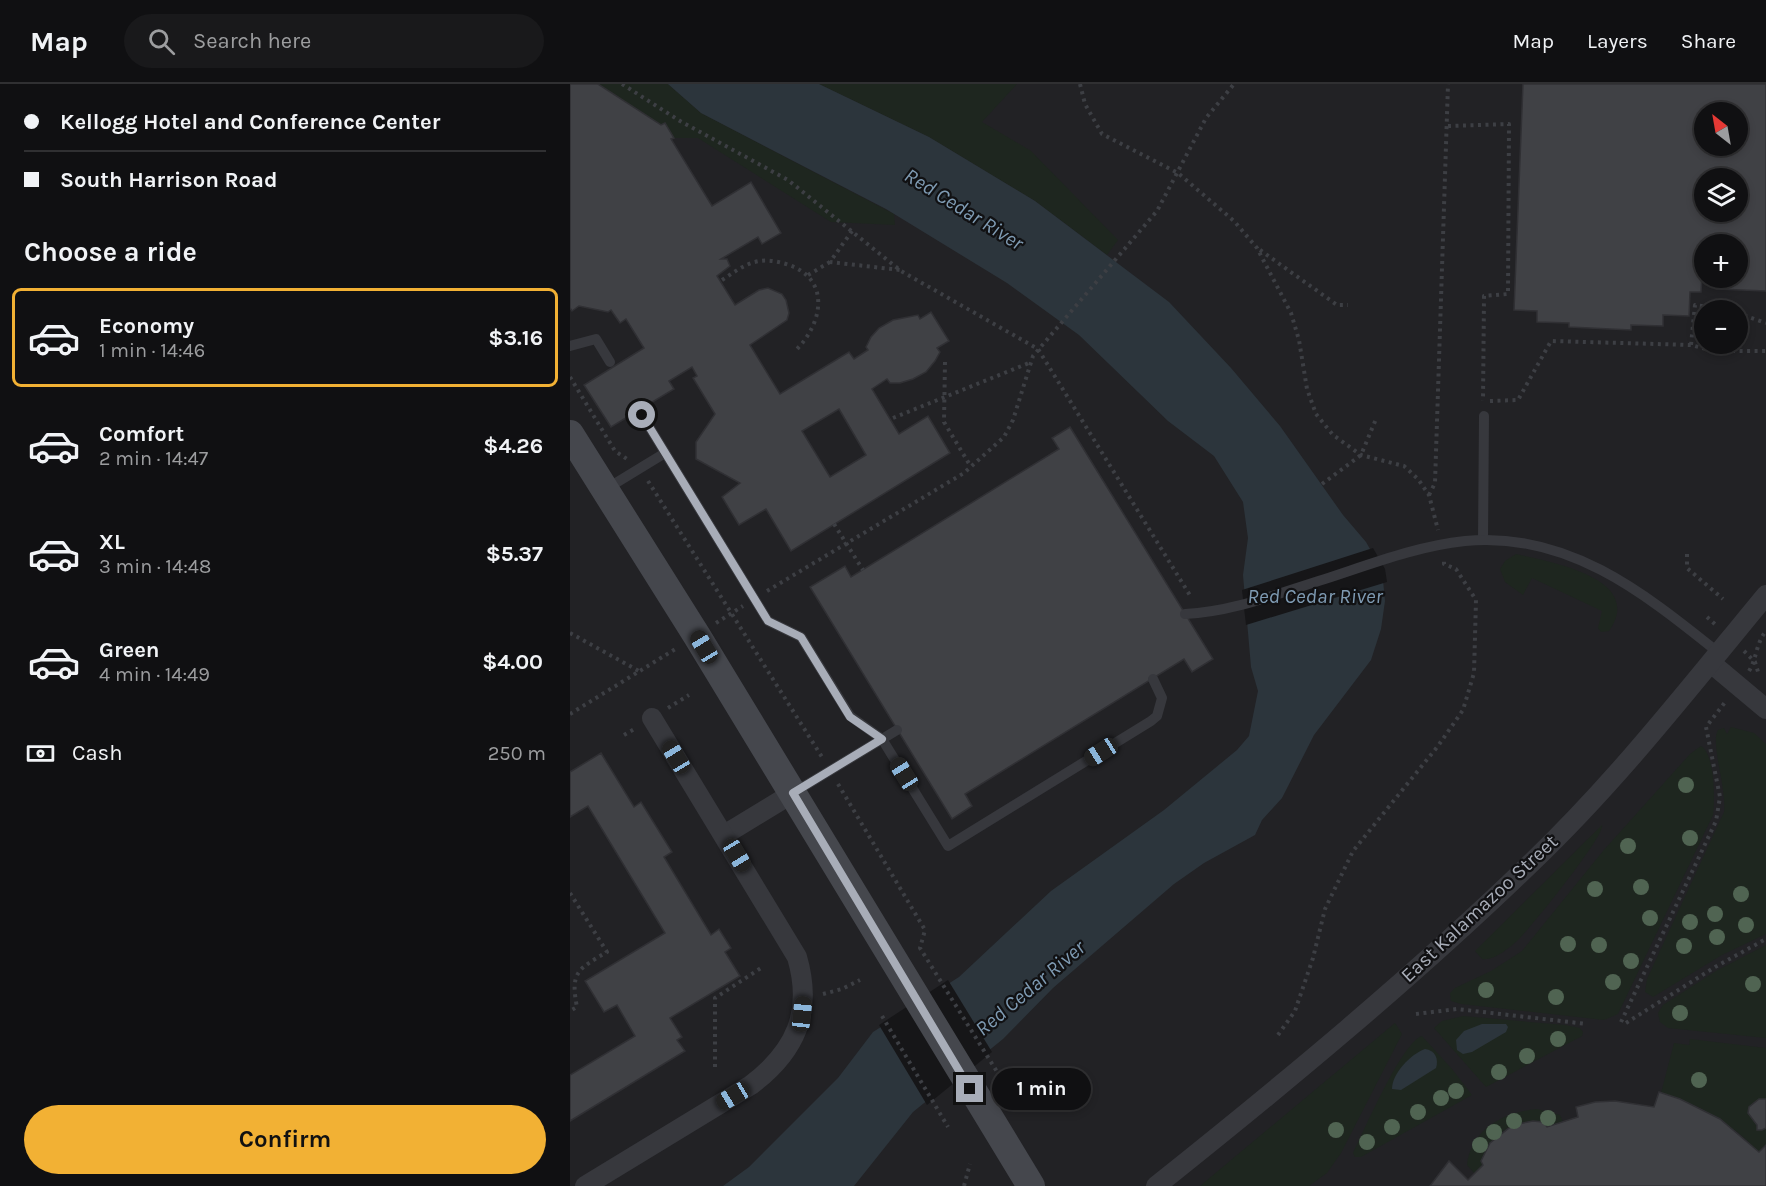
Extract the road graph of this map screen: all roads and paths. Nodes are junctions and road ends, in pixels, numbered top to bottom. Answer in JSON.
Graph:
{"nodes":[{"id":1,"x":622,"y":84,"type":"edge"},
{"id":2,"x":1080,"y":84,"type":"edge"},
{"id":3,"x":1234,"y":84,"type":"edge"},
{"id":4,"x":1448,"y":84,"type":"edge"},
{"id":5,"x":1448,"y":126,"type":"junction"},
{"id":6,"x":1178,"y":173,"type":"junction"},
{"id":7,"x":852,"y":231,"type":"junction"},
{"id":8,"x":1257,"y":248,"type":"junction"},
{"id":9,"x":830,"y":262,"type":"junction"},
{"id":10,"x":901,"y":271,"type":"junction"},
{"id":11,"x":808,"y":275,"type":"junction"},
{"id":12,"x":722,"y":279,"type":"dead end"},
{"id":13,"x":1348,"y":305,"type":"dead end"},
{"id":14,"x":1694,"y":315,"type":"edge"},
{"id":15,"x":1748,"y":317,"type":"edge"},
{"id":16,"x":1766,"y":324,"type":"edge"},
{"id":17,"x":1691,"y":345,"type":"junction"},
{"id":18,"x":570,"y":346,"type":"edge"},
{"id":19,"x":1038,"y":349,"type":"junction"},
{"id":20,"x":795,"y":351,"type":"dead end"},
{"id":21,"x":1766,"y":351,"type":"edge"},
{"id":22,"x":610,"y":362,"type":"dead end"},
{"id":23,"x":945,"y":362,"type":"dead end"},
{"id":24,"x":1030,"y":363,"type":"junction"},
{"id":25,"x":570,"y":377,"type":"edge"},
{"id":26,"x":944,"y":397,"type":"junction"},
{"id":27,"x":642,"y":415,"type":"dead end"},
{"id":28,"x":1484,"y":416,"type":"dead end"},
{"id":29,"x":893,"y":418,"type":"dead end"},
{"id":30,"x":1376,"y":419,"type":"dead end"},
{"id":31,"x":570,"y":434,"type":"edge"},
{"id":32,"x":665,"y":453,"type":"junction"},
{"id":33,"x":1361,"y":454,"type":"junction"},
{"id":34,"x":640,"y":468,"type":"junction"},
{"id":35,"x":971,"y":468,"type":"dead end"},
{"id":36,"x":1322,"y":484,"type":"dead end"},
{"id":37,"x":604,"y":490,"type":"junction"},
{"id":38,"x":834,"y":524,"type":"dead end"},
{"id":39,"x":1483,"y":540,"type":"junction"},
{"id":40,"x":1687,"y":554,"type":"dead end"},
{"id":41,"x":863,"y":570,"type":"dead end"},
{"id":42,"x":1766,"y":595,"type":"edge"},
{"id":43,"x":753,"y":598,"type":"junction"},
{"id":44,"x":1723,"y":599,"type":"dead end"},
{"id":45,"x":1476,"y":600,"type":"dead end"},
{"id":46,"x":1201,"y":613,"type":"junction"},
{"id":47,"x":731,"y":614,"type":"junction"},
{"id":48,"x":1185,"y":614,"type":"dead end"},
{"id":49,"x":719,"y":622,"type":"dead end"},
{"id":50,"x":570,"y":633,"type":"edge"},
{"id":51,"x":664,"y":656,"type":"dead end"},
{"id":52,"x":1715,"y":658,"type":"junction"},
{"id":53,"x":1755,"y":662,"type":"dead end"},
{"id":54,"x":640,"y":671,"type":"junction"},
{"id":55,"x":1153,"y":679,"type":"dead end"},
{"id":56,"x":1766,"y":682,"type":"edge"},
{"id":57,"x":1766,"y":709,"type":"edge"},
{"id":58,"x":570,"y":714,"type":"edge"},
{"id":59,"x":652,"y":718,"type":"dead end"},
{"id":60,"x":1706,"y":727,"type":"dead end"},
{"id":61,"x":897,"y":730,"type":"dead end"},
{"id":62,"x":882,"y":739,"type":"junction"},
{"id":63,"x":830,"y":770,"type":"junction"},
{"id":64,"x":793,"y":793,"type":"junction"},
{"id":65,"x":724,"y":835,"type":"junction"},
{"id":66,"x":570,"y":893,"type":"edge"},
{"id":67,"x":570,"y":900,"type":"edge"},
{"id":68,"x":576,"y":903,"type":"junction"},
{"id":69,"x":1766,"y":939,"type":"edge"},
{"id":70,"x":764,"y":966,"type":"dead end"},
{"id":71,"x":860,"y":980,"type":"dead end"},
{"id":72,"x":823,"y":994,"type":"dead end"},
{"id":73,"x":570,"y":1011,"type":"edge"},
{"id":74,"x":1416,"y":1014,"type":"dead end"},
{"id":75,"x":882,"y":1016,"type":"dead end"},
{"id":76,"x":1587,"y":1024,"type":"dead end"},
{"id":77,"x":1278,"y":1035,"type":"dead end"},
{"id":78,"x":715,"y":1067,"type":"dead end"},
{"id":79,"x":1009,"y":1090,"type":"dead end"},
{"id":80,"x":948,"y":1127,"type":"dead end"},
{"id":81,"x":970,"y":1164,"type":"dead end"},
{"id":82,"x":585,"y":1186,"type":"edge"},
{"id":83,"x":964,"y":1186,"type":"edge"},
{"id":84,"x":1031,"y":1186,"type":"edge"},
{"id":85,"x":1156,"y":1186,"type":"edge"}],
"edges":[{"from":1,"to":7,"type":"path"},
{"from":2,"to":6,"type":"path"},
{"from":3,"to":6,"type":"path"},
{"from":4,"to":5,"type":"path"},
{"from":5,"to":17,"type":"path"},
{"from":5,"to":33,"type":"path"},
{"from":6,"to":8,"type":"path"},
{"from":6,"to":19,"type":"path"},
{"from":7,"to":9,"type":"path"},
{"from":7,"to":10,"type":"path"},
{"from":8,"to":13,"type":"path"},
{"from":8,"to":33,"type":"path"},
{"from":9,"to":10,"type":"path"},
{"from":9,"to":11,"type":"path"},
{"from":10,"to":19,"type":"path"},
{"from":11,"to":12,"type":"path"},
{"from":11,"to":20,"type":"path"},
{"from":14,"to":17,"type":"path"},
{"from":15,"to":16,"type":"path"},
{"from":17,"to":21,"type":"path"},
{"from":18,"to":22,"type":"lane"},
{"from":19,"to":24,"type":"path"},
{"from":19,"to":46,"type":"path"},
{"from":23,"to":26,"type":"path"},
{"from":24,"to":26,"type":"path"},
{"from":24,"to":43,"type":"path"},
{"from":25,"to":34,"type":"path"},
{"from":26,"to":29,"type":"path"},
{"from":26,"to":35,"type":"path"},
{"from":27,"to":32,"type":"lane"},
{"from":28,"to":39,"type":"lane"},
{"from":30,"to":33,"type":"path"},
{"from":31,"to":37,"type":"street"},
{"from":32,"to":34,"type":"lane"},
{"from":32,"to":43,"type":"lane"},
{"from":33,"to":36,"type":"path"},
{"from":34,"to":37,"type":"lane"},
{"from":34,"to":47,"type":"path"},
{"from":37,"to":64,"type":"street"},
{"from":38,"to":41,"type":"path","bridge":true},
{"from":39,"to":46,"type":"lane"},
{"from":39,"to":52,"type":"lane"},
{"from":40,"to":44,"type":"path"},
{"from":42,"to":52,"type":"street","name":"East Kalamazoo Street"},
{"from":43,"to":47,"type":"path"},
{"from":43,"to":62,"type":"lane"},
{"from":45,"to":77,"type":"path"},
{"from":46,"to":48,"type":"lane"},
{"from":47,"to":49,"type":"path"},
{"from":47,"to":63,"type":"path"},
{"from":50,"to":54,"type":"path"},
{"from":51,"to":54,"type":"path"},
{"from":52,"to":57,"type":"street"},
{"from":52,"to":85,"type":"street","name":"East Kalamazoo Street"},
{"from":53,"to":56,"type":"path"},
{"from":54,"to":58,"type":"path"},
{"from":55,"to":62,"type":"lane"},
{"from":59,"to":65,"type":"street"},
{"from":60,"to":69,"type":"path"},
{"from":61,"to":62,"type":"lane"},
{"from":62,"to":63,"type":"lane"},
{"from":63,"to":64,"type":"lane"},
{"from":63,"to":79,"type":"path"},
{"from":64,"to":65,"type":"street"},
{"from":64,"to":84,"type":"street"},
{"from":65,"to":82,"type":"street"},
{"from":66,"to":68,"type":"path"},
{"from":67,"to":68,"type":"path"},
{"from":68,"to":73,"type":"path"},
{"from":70,"to":78,"type":"path"},
{"from":71,"to":72,"type":"path"},
{"from":74,"to":76,"type":"path"},
{"from":75,"to":80,"type":"path"},
{"from":81,"to":83,"type":"path"}]}
